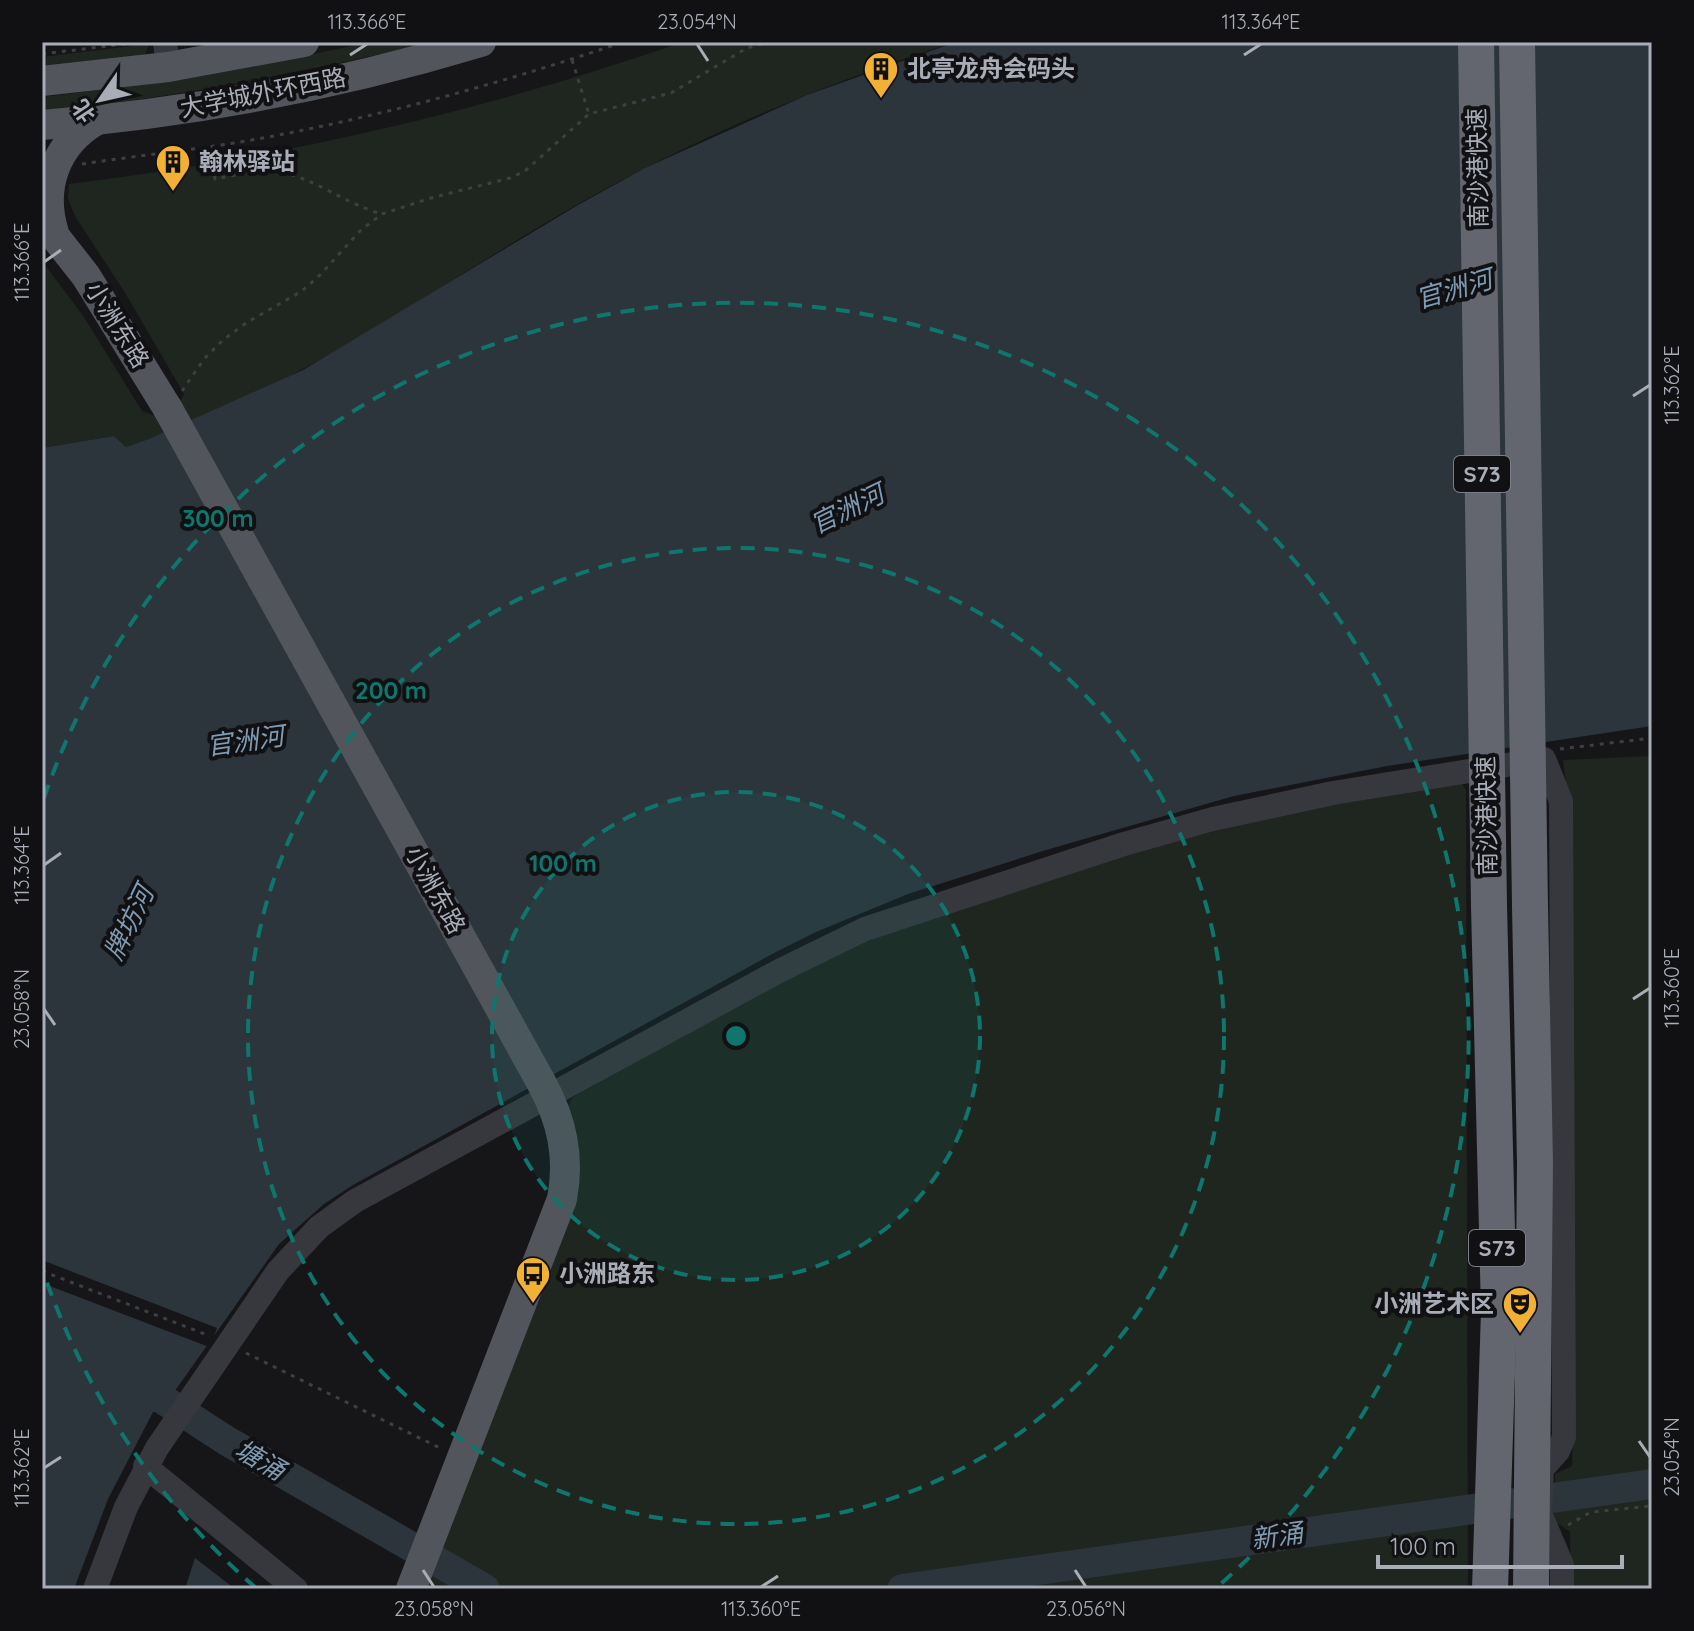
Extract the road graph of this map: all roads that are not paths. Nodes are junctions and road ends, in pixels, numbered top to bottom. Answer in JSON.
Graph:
{"nodes":[{"id":1,"x":304,"y":42,"type":"edge"},
{"id":2,"x":481,"y":42,"type":"edge"},
{"id":3,"x":1476,"y":42,"type":"edge"},
{"id":4,"x":1517,"y":42,"type":"edge"},
{"id":5,"x":166,"y":54,"type":"edge"},
{"id":6,"x":42,"y":81,"type":"edge"},
{"id":7,"x":97,"y":120,"type":"junction"},
{"id":8,"x":42,"y":125,"type":"edge"},
{"id":9,"x":48,"y":226,"type":"edge"},
{"id":10,"x":546,"y":1090,"type":"junction"},
{"id":11,"x":145,"y":1466,"type":"junction"},
{"id":12,"x":414,"y":1581,"type":"edge"},
{"id":13,"x":95,"y":1589,"type":"edge"},
{"id":14,"x":296,"y":1589,"type":"edge"},
{"id":15,"x":1490,"y":1589,"type":"edge"},
{"id":16,"x":1531,"y":1589,"type":"edge"},
{"id":17,"x":1562,"y":1589,"type":"edge"}],
"edges":[{"from":1,"to":5,"type":"main road","name":"大学城外环西路"},
{"from":2,"to":7,"type":"main road","name":"大学城外环西路"},
{"from":3,"to":15,"type":"highway","name":"南沙港快速","number":"S73","bridge":true},
{"from":4,"to":16,"type":"highway","name":"南沙港快速","number":"S73","bridge":true},
{"from":5,"to":6,"type":"main road","name":"大学城外环西路"},
{"from":7,"to":8,"type":"main road","name":"大学城外环西路"},
{"from":7,"to":9,"type":"main road","name":"小洲东路"},
{"from":9,"to":10,"type":"main road","name":"小洲东路","bridge":true},
{"from":10,"to":11,"type":"street"},
{"from":10,"to":12,"type":"main road","name":"小洲东路"},
{"from":10,"to":17,"type":"street"},
{"from":11,"to":13,"type":"street"},
{"from":11,"to":14,"type":"street"}]}
